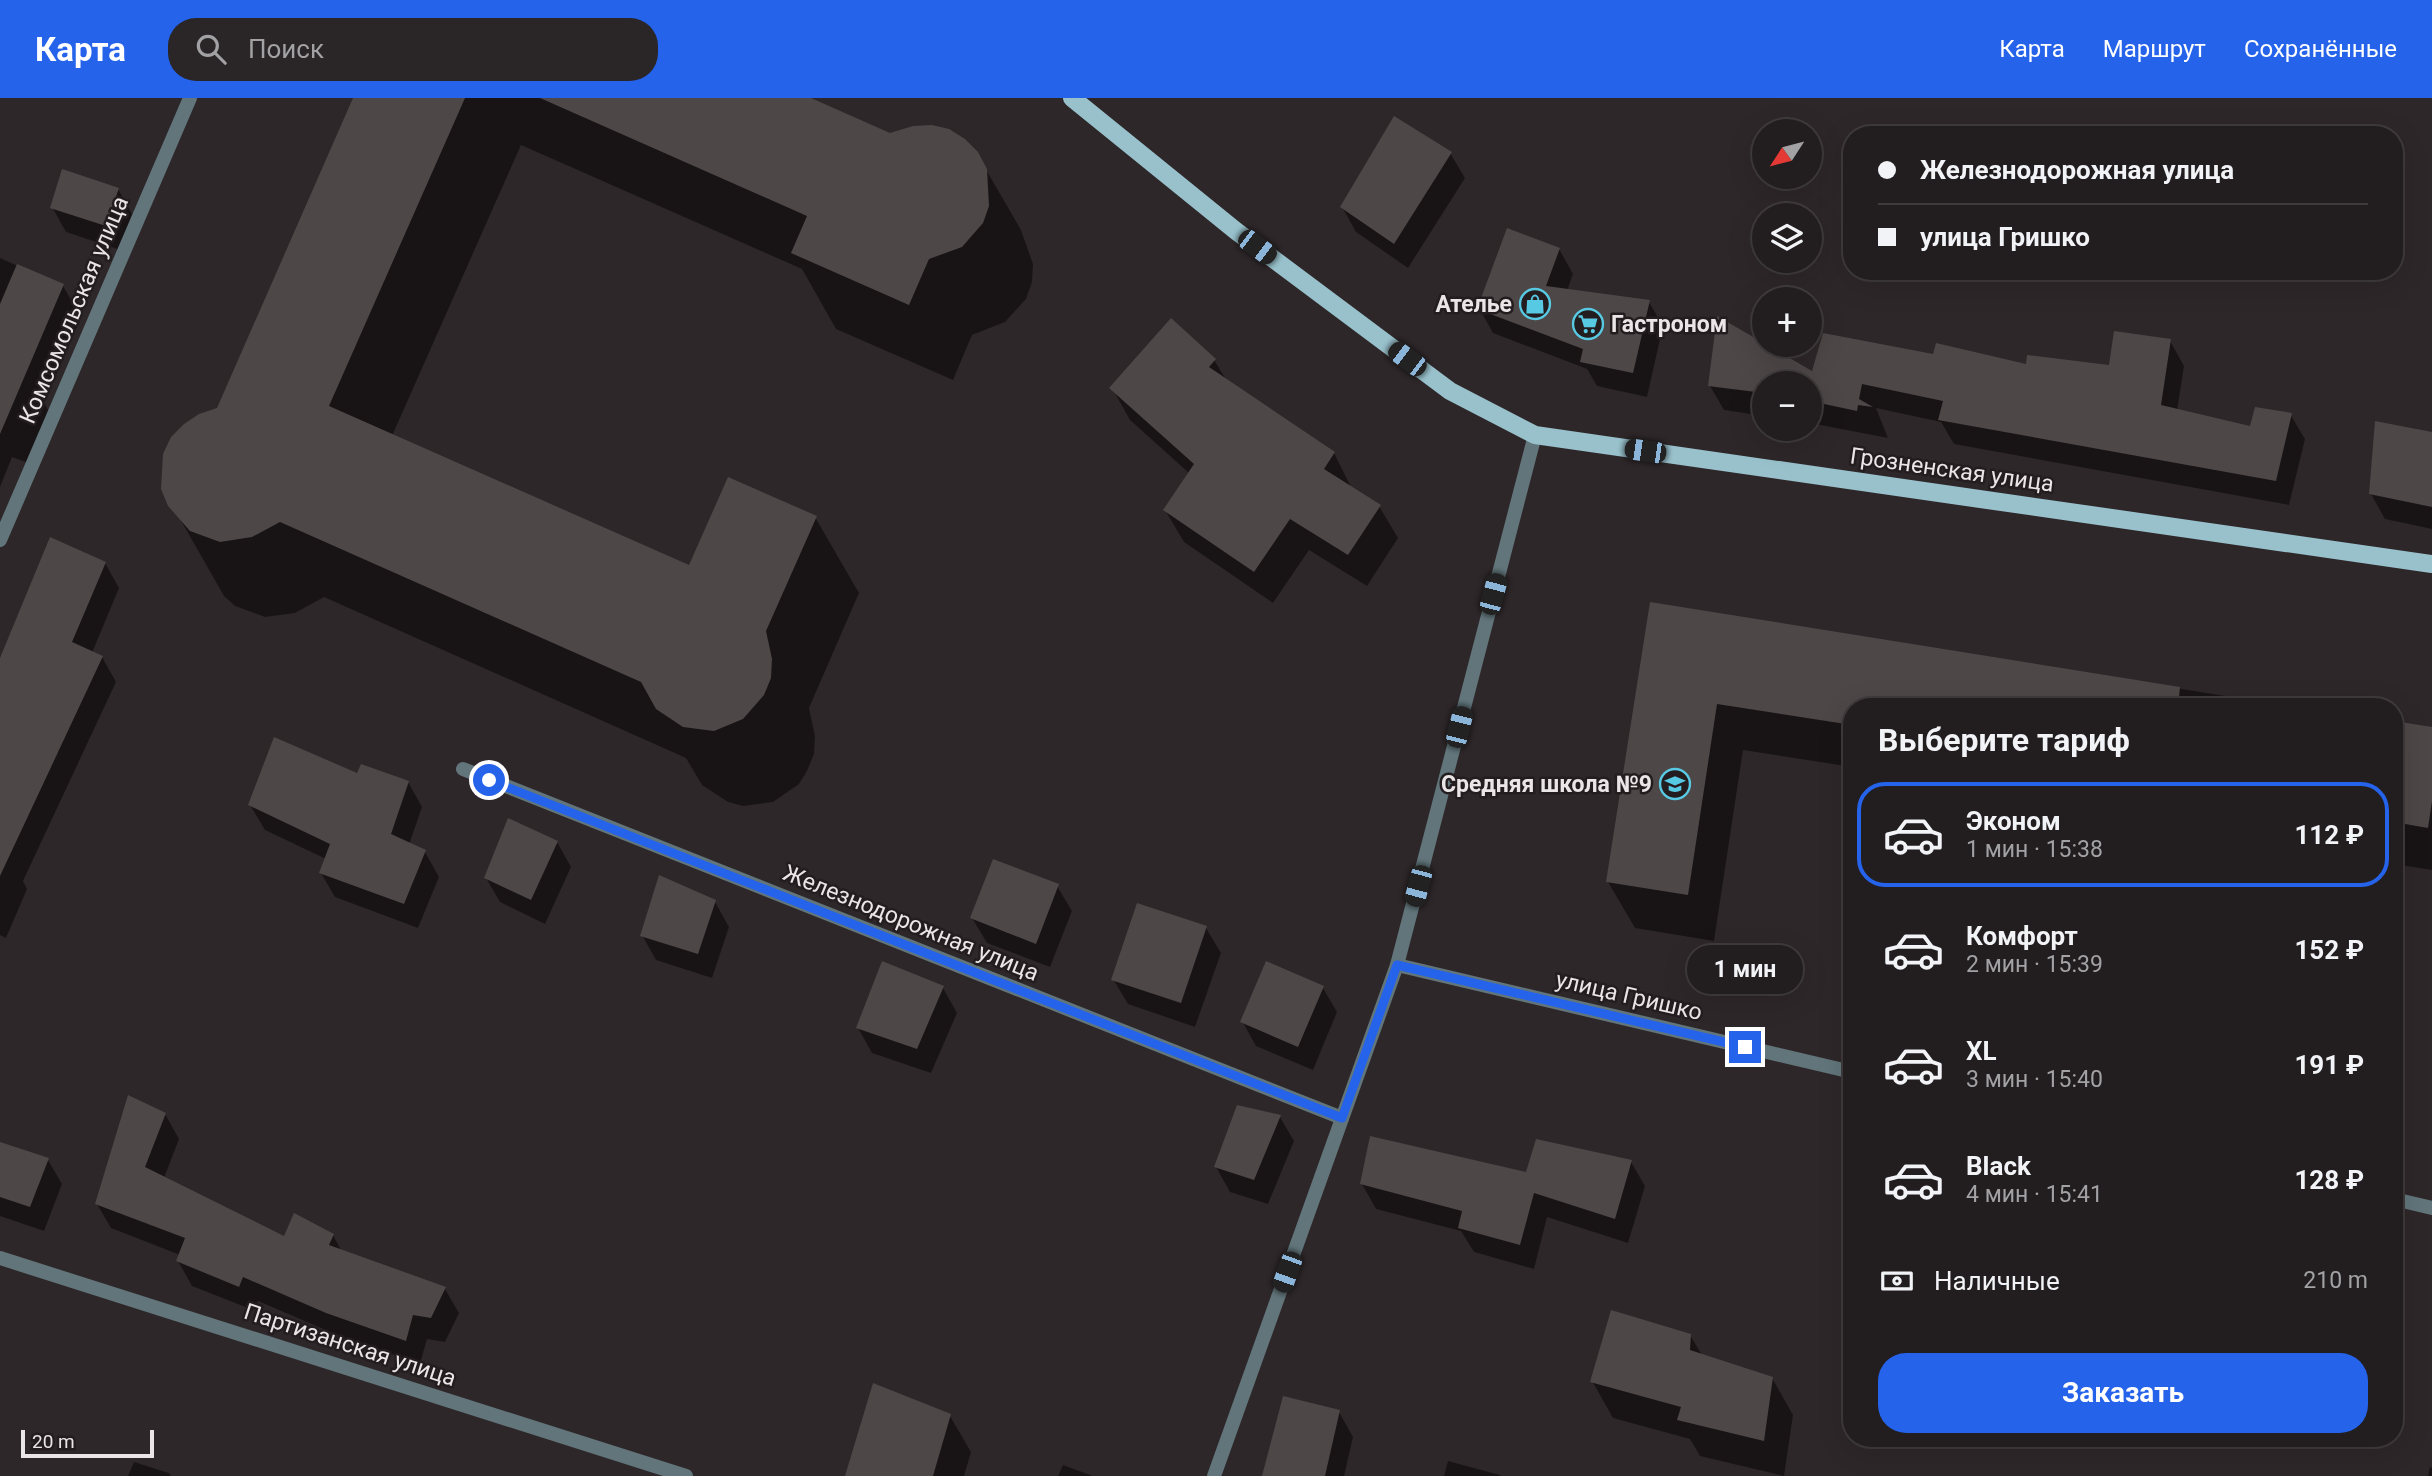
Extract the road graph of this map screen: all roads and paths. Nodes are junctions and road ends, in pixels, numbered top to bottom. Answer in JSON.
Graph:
{"nodes":[{"id":1,"x":190,"y":98,"type":"edge"},
{"id":2,"x":1072,"y":98,"type":"edge"},
{"id":3,"x":1535,"y":435,"type":"junction"},
{"id":4,"x":0,"y":540,"type":"edge"},
{"id":5,"x":2432,"y":564,"type":"edge"},
{"id":6,"x":463,"y":769,"type":"dead end"},
{"id":7,"x":1397,"y":965,"type":"junction"},
{"id":8,"x":1843,"y":1070,"type":"edge"},
{"id":9,"x":1342,"y":1118,"type":"junction"},
{"id":10,"x":2403,"y":1201,"type":"edge"},
{"id":11,"x":2432,"y":1208,"type":"edge"},
{"id":12,"x":0,"y":1258,"type":"edge"},
{"id":13,"x":686,"y":1476,"type":"edge"},
{"id":14,"x":1214,"y":1476,"type":"edge"}],
"edges":[{"from":1,"to":4,"type":"street","name":"Комсомольская улица"},
{"from":2,"to":3,"type":"main road","name":"Грозненская улица"},
{"from":3,"to":5,"type":"main road","name":"Грозненская улица"},
{"from":3,"to":7,"type":"street"},
{"from":6,"to":9,"type":"street","name":"Железнодорожная улица"},
{"from":7,"to":8,"type":"street","name":"улица Гришко"},
{"from":7,"to":9,"type":"street"},
{"from":9,"to":14,"type":"street"},
{"from":10,"to":11,"type":"street"},
{"from":12,"to":13,"type":"street","name":"Партизанская улица"}]}
